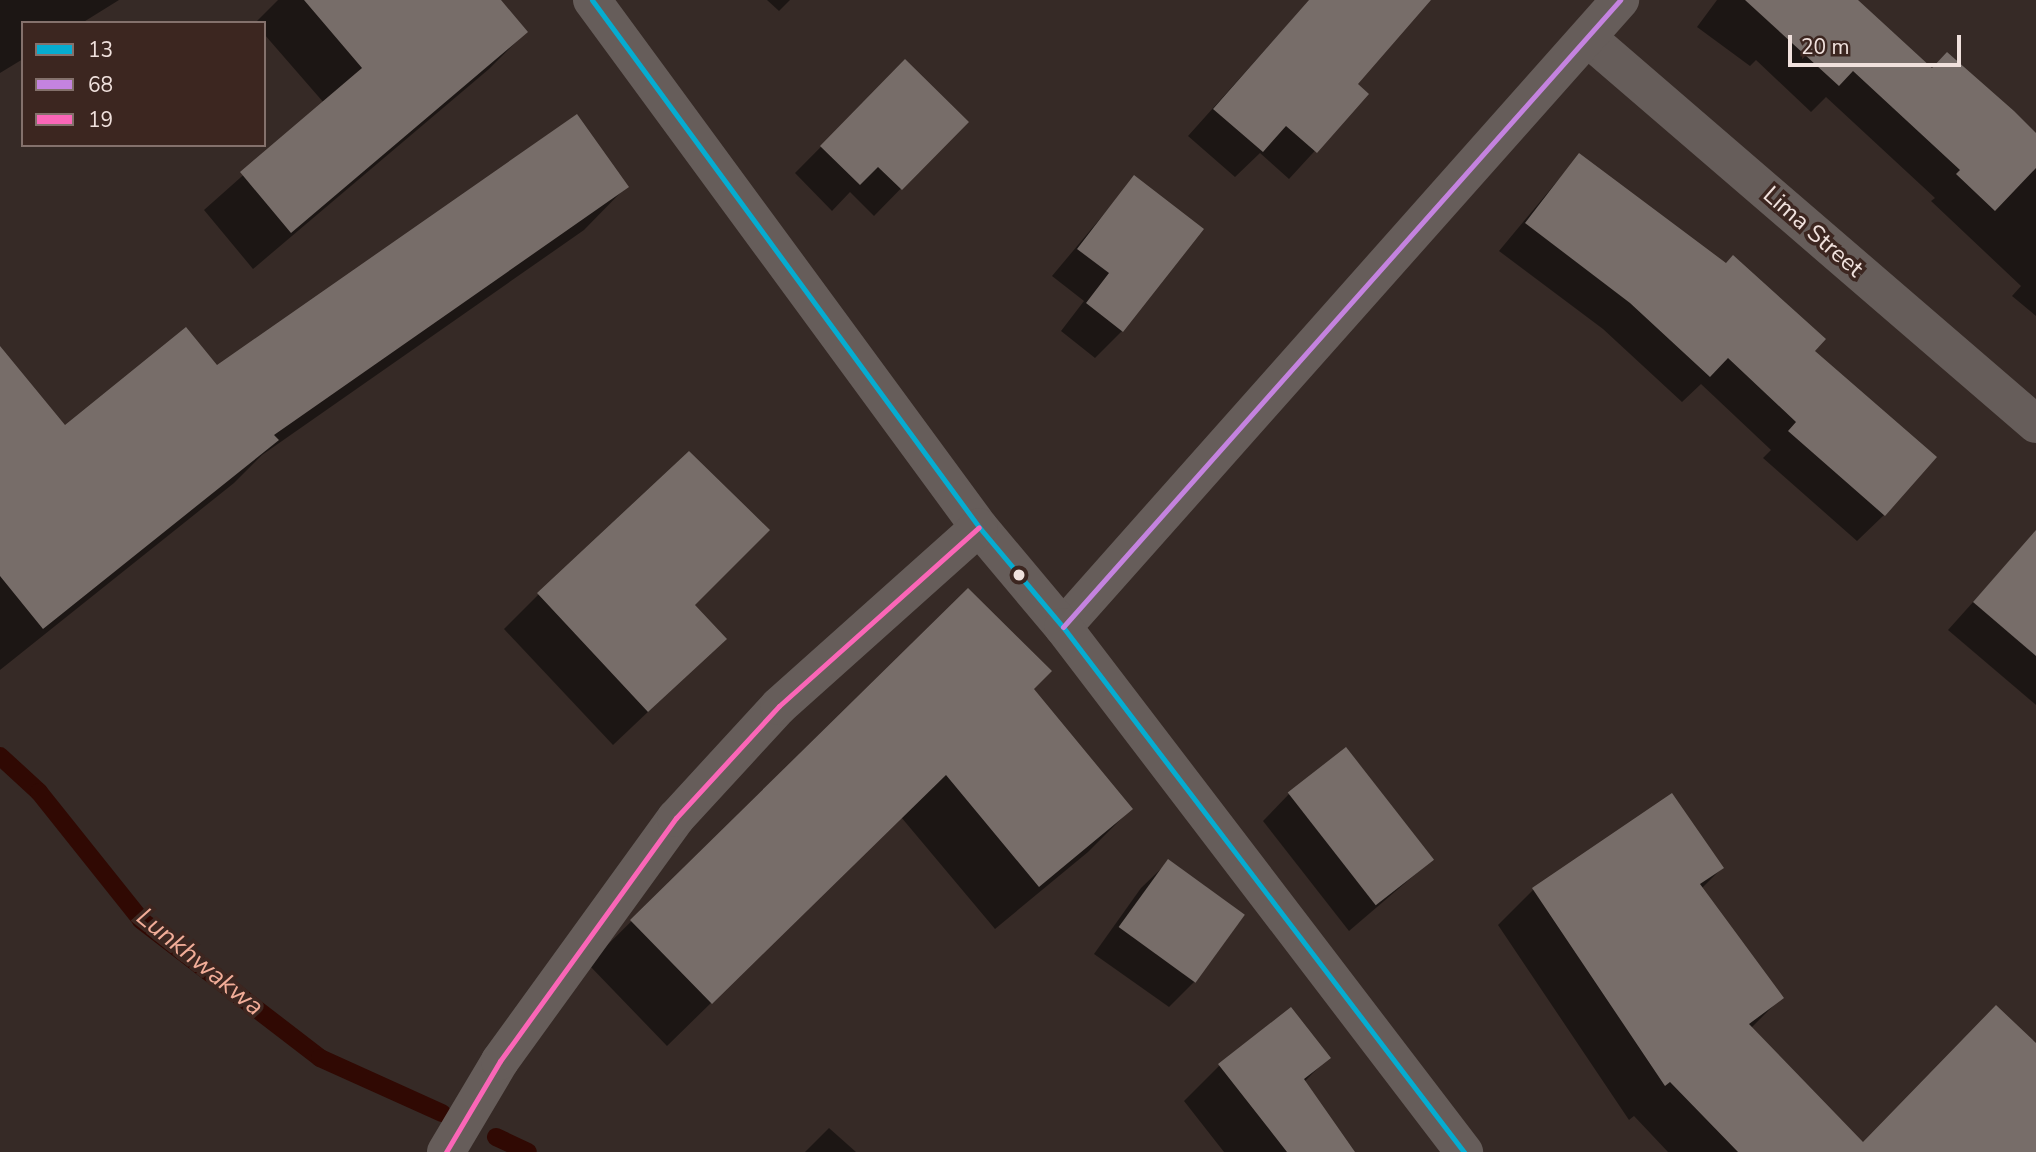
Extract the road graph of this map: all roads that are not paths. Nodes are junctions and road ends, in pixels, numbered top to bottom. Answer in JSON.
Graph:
{"nodes":[{"id":1,"x":1620,"y":0,"type":"edge"},
{"id":2,"x":595,"y":1,"type":"edge"},
{"id":3,"x":1589,"y":39,"type":"junction"},
{"id":4,"x":2036,"y":424,"type":"edge"},
{"id":5,"x":979,"y":527,"type":"junction"},
{"id":6,"x":1063,"y":627,"type":"junction"},
{"id":7,"x":446,"y":1152,"type":"edge"},
{"id":8,"x":1464,"y":1152,"type":"edge"}],
"edges":[{"from":1,"to":3,"type":"street"},
{"from":2,"to":5,"type":"street"},
{"from":3,"to":4,"type":"street","name":"Lima Street"},
{"from":3,"to":6,"type":"street"},
{"from":5,"to":6,"type":"street"},
{"from":5,"to":7,"type":"street"},
{"from":6,"to":8,"type":"street"}]}
